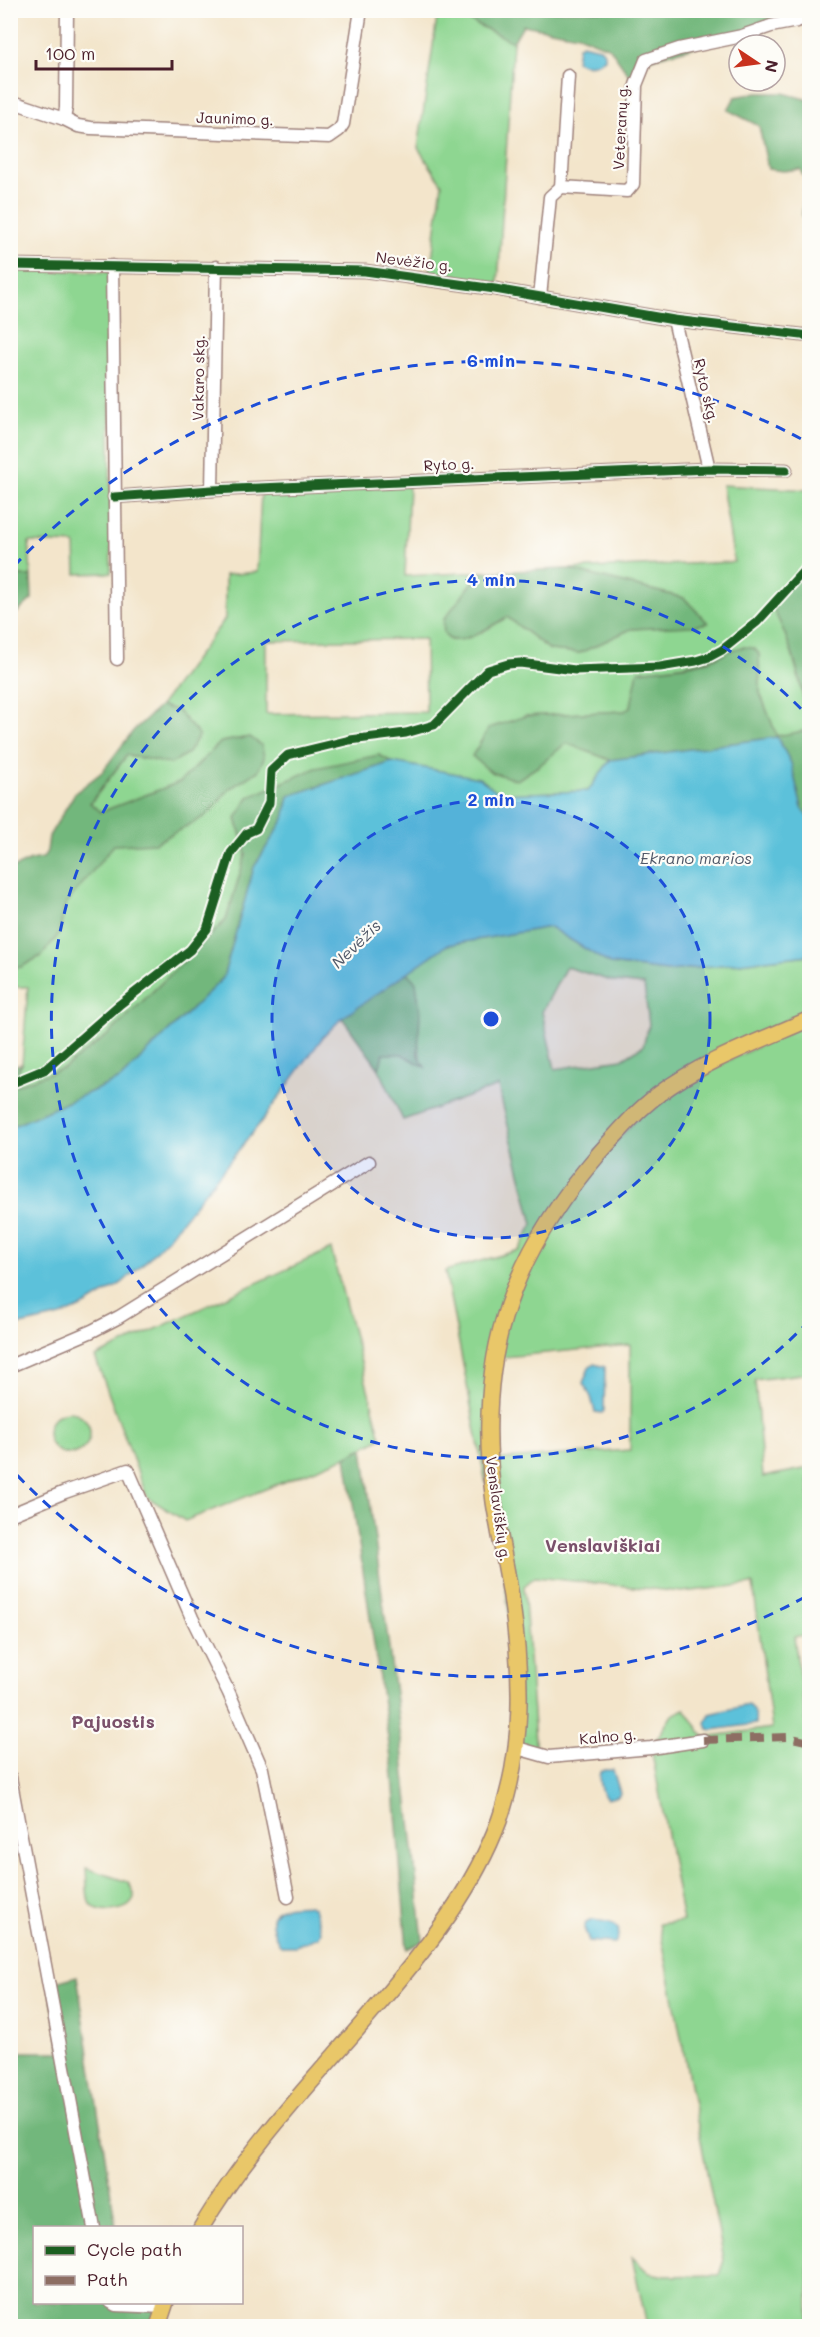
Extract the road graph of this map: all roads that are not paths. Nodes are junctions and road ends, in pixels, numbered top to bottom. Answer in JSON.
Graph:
{"nodes":[{"id":1,"x":67,"y":10,"type":"edge"},
{"id":2,"x":361,"y":10,"type":"edge"},
{"id":3,"x":810,"y":16,"type":"edge"},
{"id":4,"x":568,"y":76,"type":"dead end"},
{"id":5,"x":10,"y":101,"type":"edge"},
{"id":6,"x":64,"y":119,"type":"junction"},
{"id":7,"x":561,"y":187,"type":"junction"},
{"id":8,"x":10,"y":265,"type":"edge"},
{"id":9,"x":112,"y":266,"type":"junction"},
{"id":10,"x":216,"y":267,"type":"junction"},
{"id":11,"x":540,"y":297,"type":"junction"},
{"id":12,"x":674,"y":320,"type":"junction"},
{"id":13,"x":810,"y":336,"type":"edge"},
{"id":14,"x":709,"y":469,"type":"junction"},
{"id":15,"x":786,"y":470,"type":"dead end"},
{"id":16,"x":212,"y":490,"type":"junction"},
{"id":17,"x":114,"y":497,"type":"junction"},
{"id":18,"x":117,"y":659,"type":"dead end"},
{"id":19,"x":810,"y":1019,"type":"edge"},
{"id":20,"x":369,"y":1162,"type":"dead end"},
{"id":21,"x":10,"y":1366,"type":"edge"},
{"id":22,"x":10,"y":1515,"type":"edge"},
{"id":23,"x":703,"y":1740,"type":"dead end"},
{"id":24,"x":518,"y":1748,"type":"junction"},
{"id":25,"x":10,"y":1777,"type":"edge"},
{"id":26,"x":288,"y":1897,"type":"dead end"},
{"id":27,"x":94,"y":2226,"type":"edge"},
{"id":28,"x":202,"y":2226,"type":"edge"},
{"id":29,"x":114,"y":2304,"type":"edge"},
{"id":30,"x":165,"y":2305,"type":"edge"},
{"id":31,"x":158,"y":2326,"type":"edge"}],
"edges":[{"from":1,"to":6,"type":"street"},
{"from":2,"to":6,"type":"street","name":"Jaunimo g."},
{"from":3,"to":7,"type":"street","name":"Veteranų g."},
{"from":4,"to":7,"type":"street"},
{"from":5,"to":6,"type":"street","name":"Jaunimo g."},
{"from":7,"to":11,"type":"street"},
{"from":8,"to":9,"type":"street","name":"Nevėžio g."},
{"from":9,"to":10,"type":"street","name":"Nevėžio g."},
{"from":9,"to":17,"type":"street"},
{"from":10,"to":11,"type":"street","name":"Nevėžio g."},
{"from":10,"to":16,"type":"street","name":"Vakaro skg."},
{"from":11,"to":12,"type":"street","name":"Nevėžio g."},
{"from":12,"to":13,"type":"street","name":"Nevėžio g."},
{"from":12,"to":14,"type":"street","name":"Ryto skg."},
{"from":14,"to":15,"type":"street","name":"Ryto g."},
{"from":14,"to":16,"type":"street","name":"Ryto g."},
{"from":16,"to":17,"type":"street","name":"Ryto g."},
{"from":17,"to":18,"type":"street"},
{"from":19,"to":24,"type":"main road","name":"Venslaviškių g."},
{"from":20,"to":21,"type":"street"},
{"from":22,"to":26,"type":"street"},
{"from":23,"to":24,"type":"street","name":"Kalno g."},
{"from":24,"to":28,"type":"main road","name":"Venslaviškių g."},
{"from":25,"to":27,"type":"street"},
{"from":29,"to":30,"type":"street"},
{"from":30,"to":31,"type":"main road"}]}
